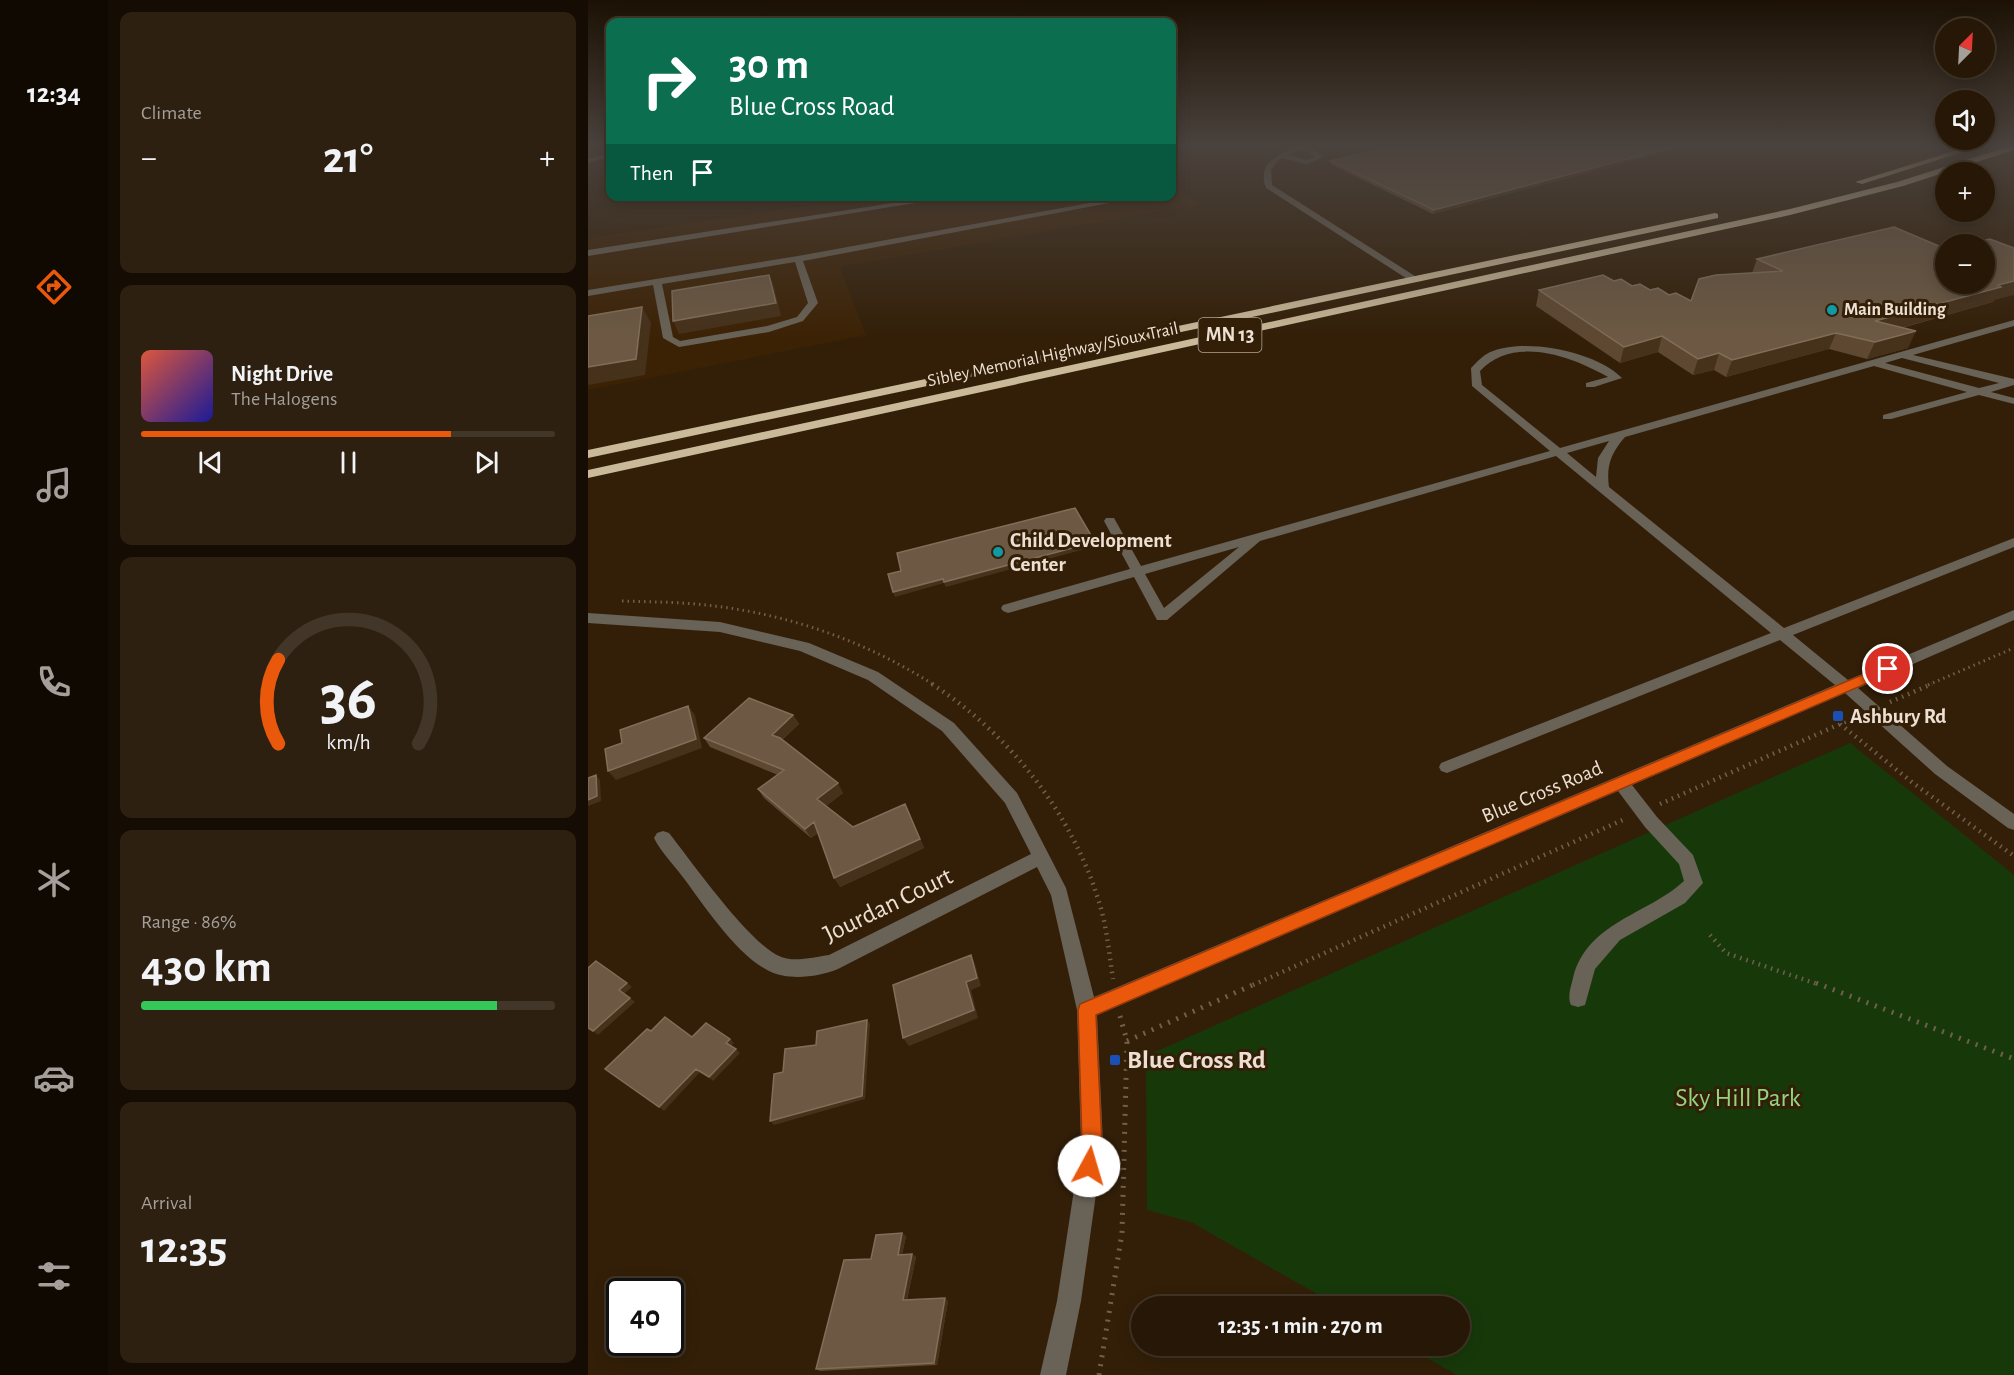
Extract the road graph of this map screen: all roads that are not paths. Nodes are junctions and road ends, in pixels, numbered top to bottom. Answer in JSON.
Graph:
{"nodes":[{"id":1,"x":865,"y":210,"type":"edge"},
{"id":2,"x":1065,"y":210,"type":"edge"},
{"id":3,"x":1307,"y":210,"type":"edge"},
{"id":4,"x":1797,"y":210,"type":"edge"},
{"id":5,"x":1725,"y":214,"type":"dead end"},
{"id":6,"x":588,"y":253,"type":"edge"},
{"id":7,"x":798,"y":259,"type":"junction"},
{"id":8,"x":1415,"y":279,"type":"junction"},
{"id":9,"x":657,"y":282,"type":"junction"},
{"id":10,"x":588,"y":293,"type":"edge"},
{"id":11,"x":2014,"y":323,"type":"edge"},
{"id":12,"x":1902,"y":355,"type":"junction"},
{"id":13,"x":1874,"y":363,"type":"junction"},
{"id":14,"x":2013,"y":382,"type":"edge"},
{"id":15,"x":1590,"y":385,"type":"dead end"},
{"id":16,"x":1977,"y":391,"type":"junction"},
{"id":17,"x":2014,"y":401,"type":"edge"},
{"id":18,"x":1887,"y":417,"type":"dead end"},
{"id":19,"x":1622,"y":434,"type":"junction"},
{"id":20,"x":1560,"y":452,"type":"junction"},
{"id":21,"x":588,"y":454,"type":"edge"},
{"id":22,"x":588,"y":474,"type":"edge"},
{"id":23,"x":1603,"y":487,"type":"junction"},
{"id":24,"x":1110,"y":521,"type":"dead end"},
{"id":25,"x":1259,"y":537,"type":"junction"},
{"id":26,"x":2014,"y":542,"type":"edge"},
{"id":27,"x":1136,"y":572,"type":"junction"},
{"id":28,"x":1008,"y":608,"type":"dead end"},
{"id":29,"x":2014,"y":615,"type":"edge"},
{"id":30,"x":588,"y":618,"type":"edge"},
{"id":31,"x":1783,"y":634,"type":"junction"},
{"id":32,"x":1847,"y":687,"type":"junction"},
{"id":33,"x":1447,"y":767,"type":"dead end"},
{"id":34,"x":1621,"y":783,"type":"junction"},
{"id":35,"x":2014,"y":823,"type":"edge"},
{"id":36,"x":663,"y":838,"type":"dead end"},
{"id":37,"x":1041,"y":857,"type":"junction"},
{"id":38,"x":1578,"y":998,"type":"dead end"},
{"id":39,"x":1087,"y":1010,"type":"junction"},
{"id":40,"x":1053,"y":1375,"type":"edge"}],
"edges":[{"from":1,"to":6,"type":"street"},
{"from":2,"to":7,"type":"street"},
{"from":3,"to":8,"type":"street"},
{"from":4,"to":22,"type":"highway","name":"Sibley Memorial Highway/Sioux Trail","number":"MN 13"},
{"from":5,"to":8,"type":"highway","name":"Sibley Memorial Highway/Sioux Trail","number":"MN 13"},
{"from":7,"to":9,"type":"street"},
{"from":7,"to":9,"type":"street"},
{"from":8,"to":21,"type":"highway","name":"Sibley Memorial Highway/Sioux Trail","number":"MN 13"},
{"from":9,"to":10,"type":"street"},
{"from":11,"to":12,"type":"street"},
{"from":12,"to":13,"type":"street"},
{"from":12,"to":14,"type":"street"},
{"from":13,"to":16,"type":"street"},
{"from":13,"to":19,"type":"street"},
{"from":14,"to":16,"type":"street"},
{"from":15,"to":20,"type":"street"},
{"from":16,"to":17,"type":"street"},
{"from":16,"to":18,"type":"street"},
{"from":19,"to":20,"type":"street"},
{"from":19,"to":23,"type":"street"},
{"from":20,"to":23,"type":"street"},
{"from":20,"to":25,"type":"street"},
{"from":23,"to":31,"type":"street"},
{"from":24,"to":27,"type":"street"},
{"from":25,"to":27,"type":"street"},
{"from":25,"to":27,"type":"street"},
{"from":26,"to":31,"type":"street"},
{"from":27,"to":28,"type":"street"},
{"from":29,"to":32,"type":"street","name":"Blue Cross Road"},
{"from":30,"to":37,"type":"street"},
{"from":31,"to":32,"type":"street"},
{"from":31,"to":33,"type":"street"},
{"from":32,"to":34,"type":"street","name":"Blue Cross Road"},
{"from":32,"to":35,"type":"street"},
{"from":34,"to":38,"type":"street"},
{"from":34,"to":39,"type":"street","name":"Blue Cross Road"},
{"from":36,"to":37,"type":"street","name":"Jourdan Court"},
{"from":37,"to":39,"type":"street"},
{"from":39,"to":40,"type":"street"}]}
